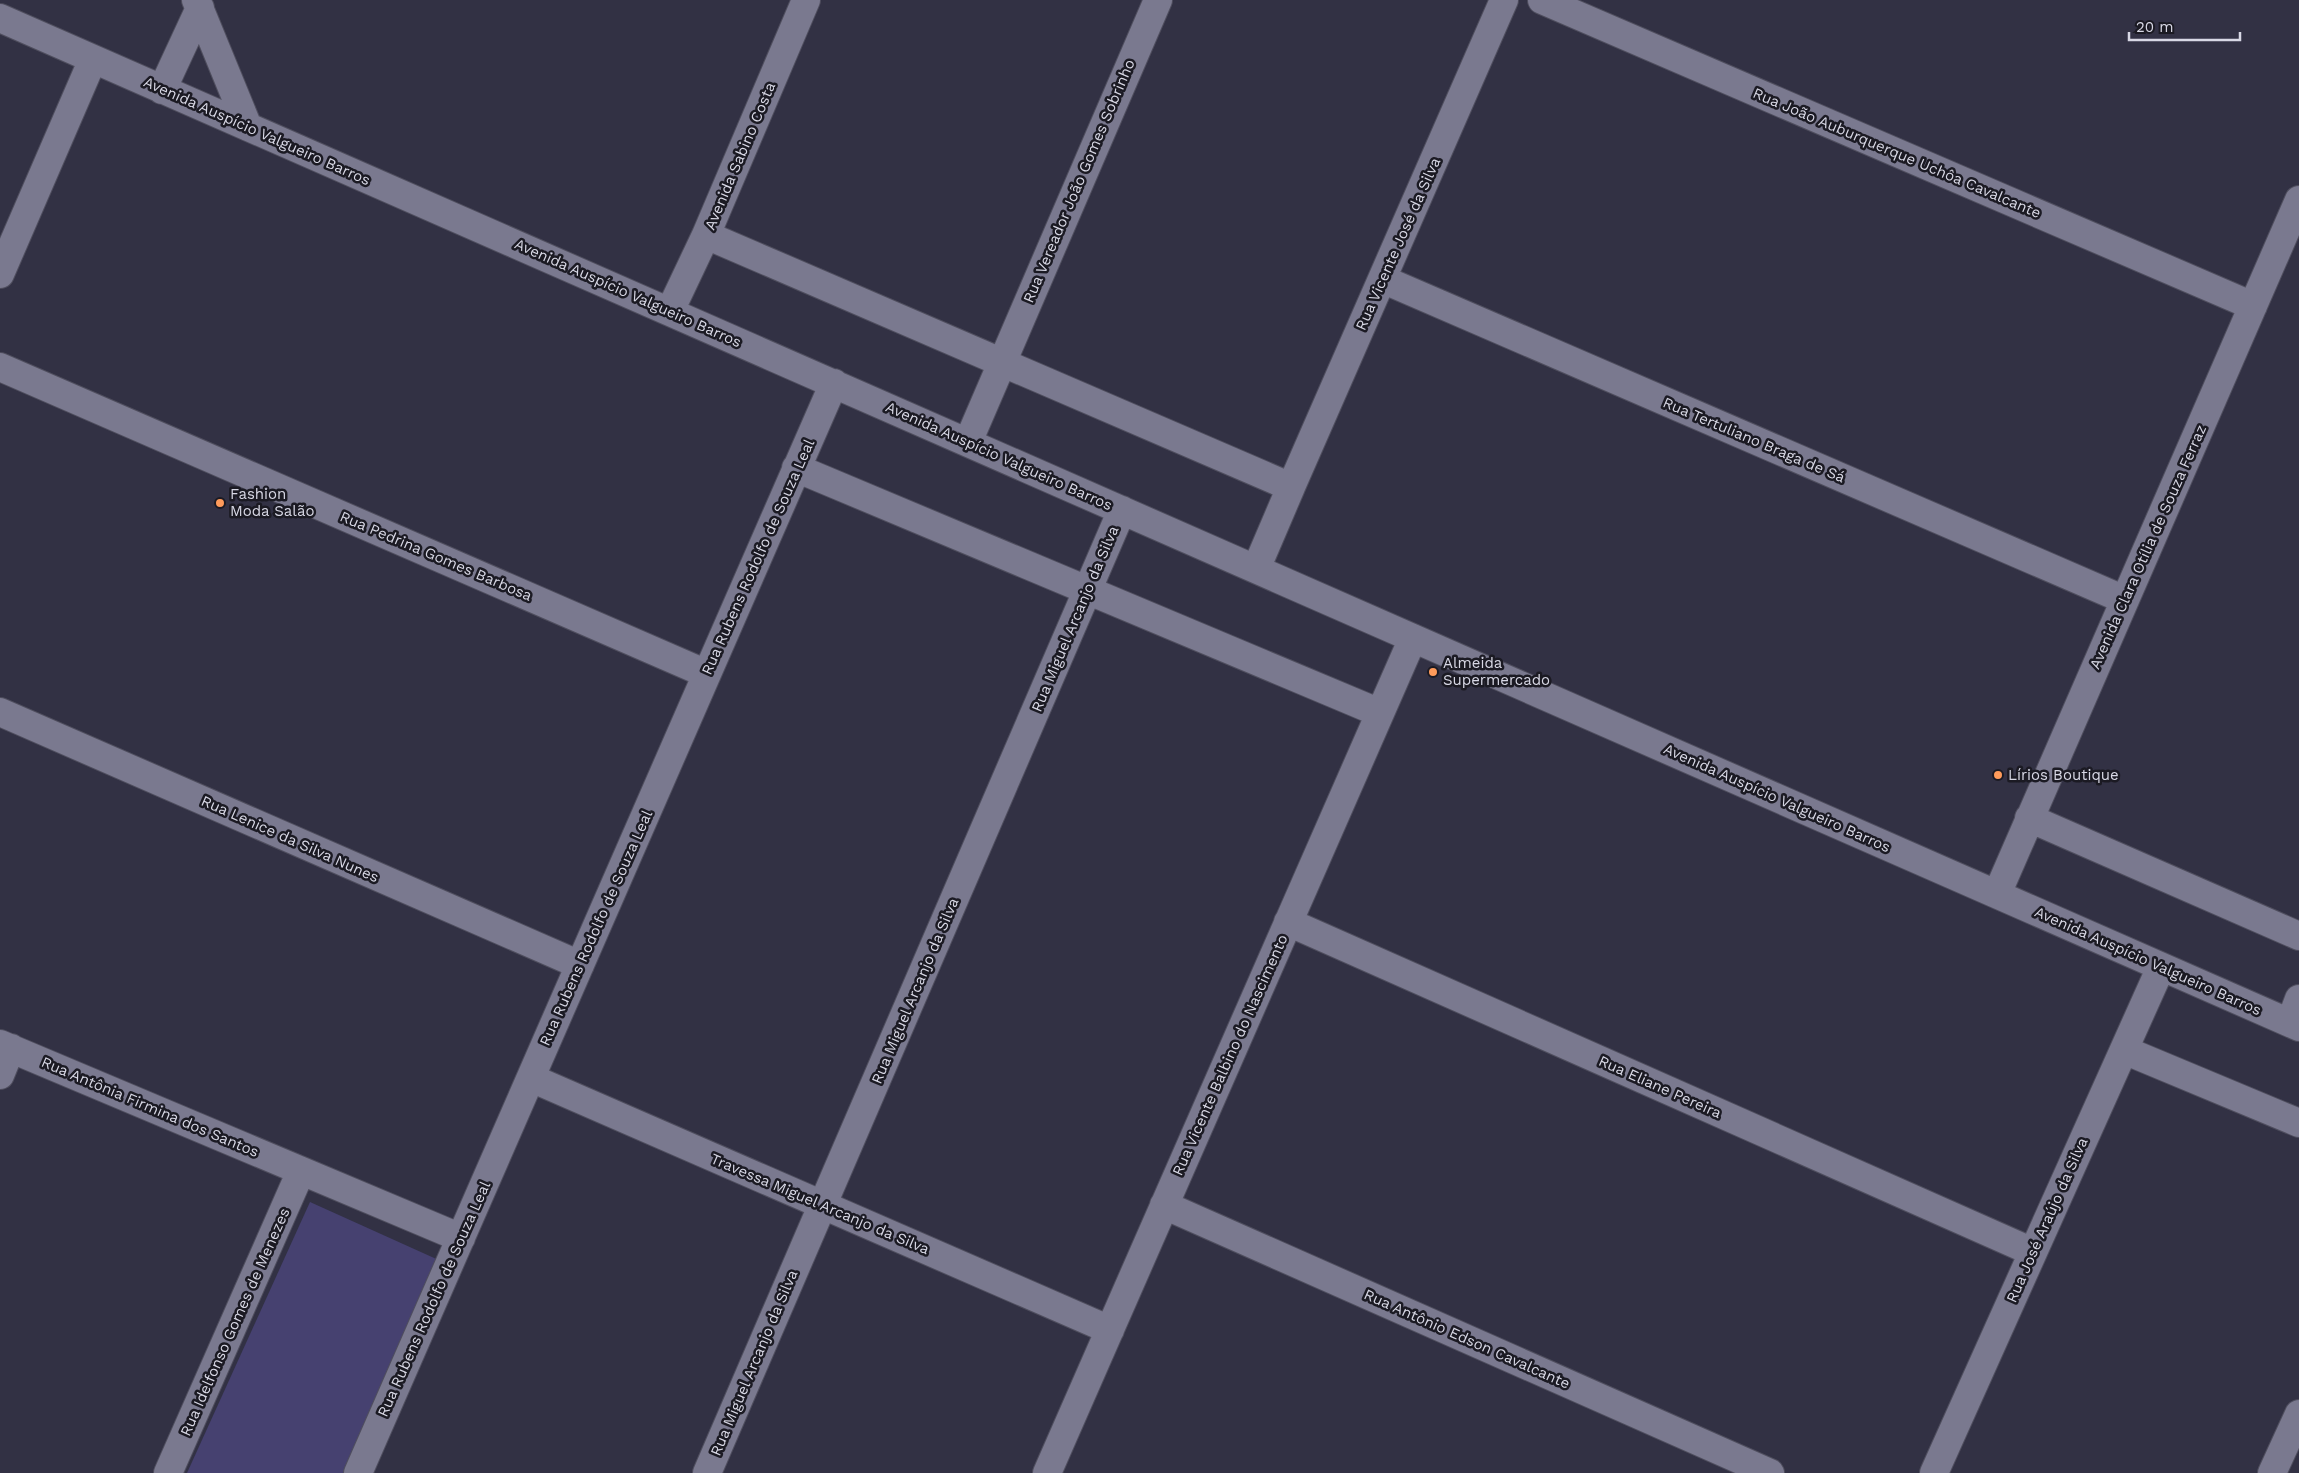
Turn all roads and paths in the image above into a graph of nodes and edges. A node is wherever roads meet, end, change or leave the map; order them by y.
1 (806, 0) edge
2 (1158, 0) edge
3 (1504, 0) edge
4 (1542, 0) edge
5 (198, 4) edge
6 (0, 18) edge
7 (93, 59) junction
8 (162, 90) junction
9 (248, 127) junction
10 (2299, 200) edge
11 (706, 236) junction
12 (0, 274) edge
13 (1382, 279) junction
14 (2253, 306) junction
15 (670, 311) junction
16 (1001, 362) junction
17 (0, 367) edge
18 (834, 383) junction
19 (968, 442) junction
20 (796, 468) junction
21 (1292, 487) junction
22 (1122, 510) junction
23 (1256, 569) junction
24 (1087, 590) junction
25 (2125, 600) junction
26 (1413, 638) junction
27 (707, 674) junction
28 (0, 712) edge
29 (1380, 713) junction
30 (2029, 818) junction
31 (1997, 894) junction
32 (1288, 922) junction
33 (2299, 936) edge
34 (580, 965) junction
35 (2160, 967) junction
36 (2296, 1016) edge
37 (6, 1046) edge
38 (2124, 1050) junction
39 (0, 1075) edge
40 (531, 1078) junction
41 (2299, 1123) edge
42 (301, 1170) junction
43 (823, 1205) junction
44 (1164, 1205) junction
45 (461, 1238) junction
46 (2033, 1252) junction
47 (1110, 1330) junction
48 (2299, 1414) edge
49 (168, 1473) edge
50 (358, 1473) edge
51 (707, 1473) edge
52 (1047, 1473) edge
53 (1770, 1473) edge
54 (1934, 1473) edge
55 (2272, 1473) edge

1 - 11 street, Avenida Sabino Costa
2 - 16 street, Rua Vereador João Gomes Sobrinho
3 - 13 street, Rua Vicente José da Silva
4 - 14 street, Rua João Auburquerque Uchôa Cavalcante
5 - 8 street
5 - 9 street
6 - 7 street, Avenida Auspício Valgueiro Barros
7 - 8 street, Avenida Auspício Valgueiro Barros
7 - 12 street
8 - 9 street, Avenida Auspício Valgueiro Barros
9 - 15 street, Avenida Auspício Valgueiro Barros
10 - 14 street, Avenida Clara Otília de Souza Ferraz
11 - 15 street, Avenida Sabino Costa
11 - 16 street
13 - 21 street, Rua Vicente José da Silva
13 - 25 street, Rua Tertuliano Braga de Sá
14 - 25 street, Avenida Clara Otília de Souza Ferraz
15 - 18 street, Avenida Auspício Valgueiro Barros
16 - 19 street, Rua Vereador João Gomes Sobrinho
16 - 21 street
17 - 27 street, Rua Pedrina Gomes Barbosa
18 - 19 street, Avenida Auspício Valgueiro Barros
18 - 20 street, Rua Rubens Rodolfo de Souza Leal
19 - 22 street, Avenida Auspício Valgueiro Barros
20 - 24 street
20 - 27 street, Rua Rubens Rodolfo de Souza Leal
21 - 23 street
22 - 23 street, Avenida Auspício Valgueiro Barros
22 - 24 street, Rua Miguel Arcanjo da Silva
23 - 26 street, Avenida Auspício Valgueiro Barros
24 - 29 street
24 - 43 street, Rua Miguel Arcanjo da Silva
25 - 30 street, Avenida Clara Otília de Souza Ferraz
26 - 29 street, Rua Vicente Balbino do Nascimento
26 - 31 street, Avenida Auspício Valgueiro Barros
27 - 34 street, Rua Rubens Rodolfo de Souza Leal
28 - 34 street, Rua Lenice da Silva Nunes
29 - 32 street, Rua Vicente Balbino do Nascimento
30 - 31 street, Avenida Clara Otília de Souza Ferraz
30 - 33 street
31 - 35 street, Avenida Auspício Valgueiro Barros
32 - 44 street, Rua Vicente Balbino do Nascimento
32 - 46 street, Rua Eliane Pereira
34 - 40 street, Rua Rubens Rodolfo de Souza Leal
35 - 36 street, Avenida Auspício Valgueiro Barros
35 - 38 street, Rua José Araújo da Silva
37 - 39 street
37 - 42 street, Rua Antônia Firmina dos Santos
38 - 41 street
38 - 46 street, Rua José Araújo da Silva
40 - 43 street, Travessa Miguel Arcanjo da Silva
40 - 45 street, Rua Rubens Rodolfo de Souza Leal
42 - 45 street, Rua Antônia Firmina dos Santos
42 - 49 street, Rua Idelfonso Gomes de Menezes
43 - 47 street, Travessa Miguel Arcanjo da Silva
43 - 51 street, Rua Miguel Arcanjo da Silva
44 - 47 street, Rua Vicente Balbino do Nascimento
44 - 53 street, Rua Antônio Edson Cavalcante
45 - 50 street, Rua Rubens Rodolfo de Souza Leal
46 - 54 street, Rua José Araújo da Silva
47 - 52 street, Rua Vicente Balbino do Nascimento
48 - 55 street

